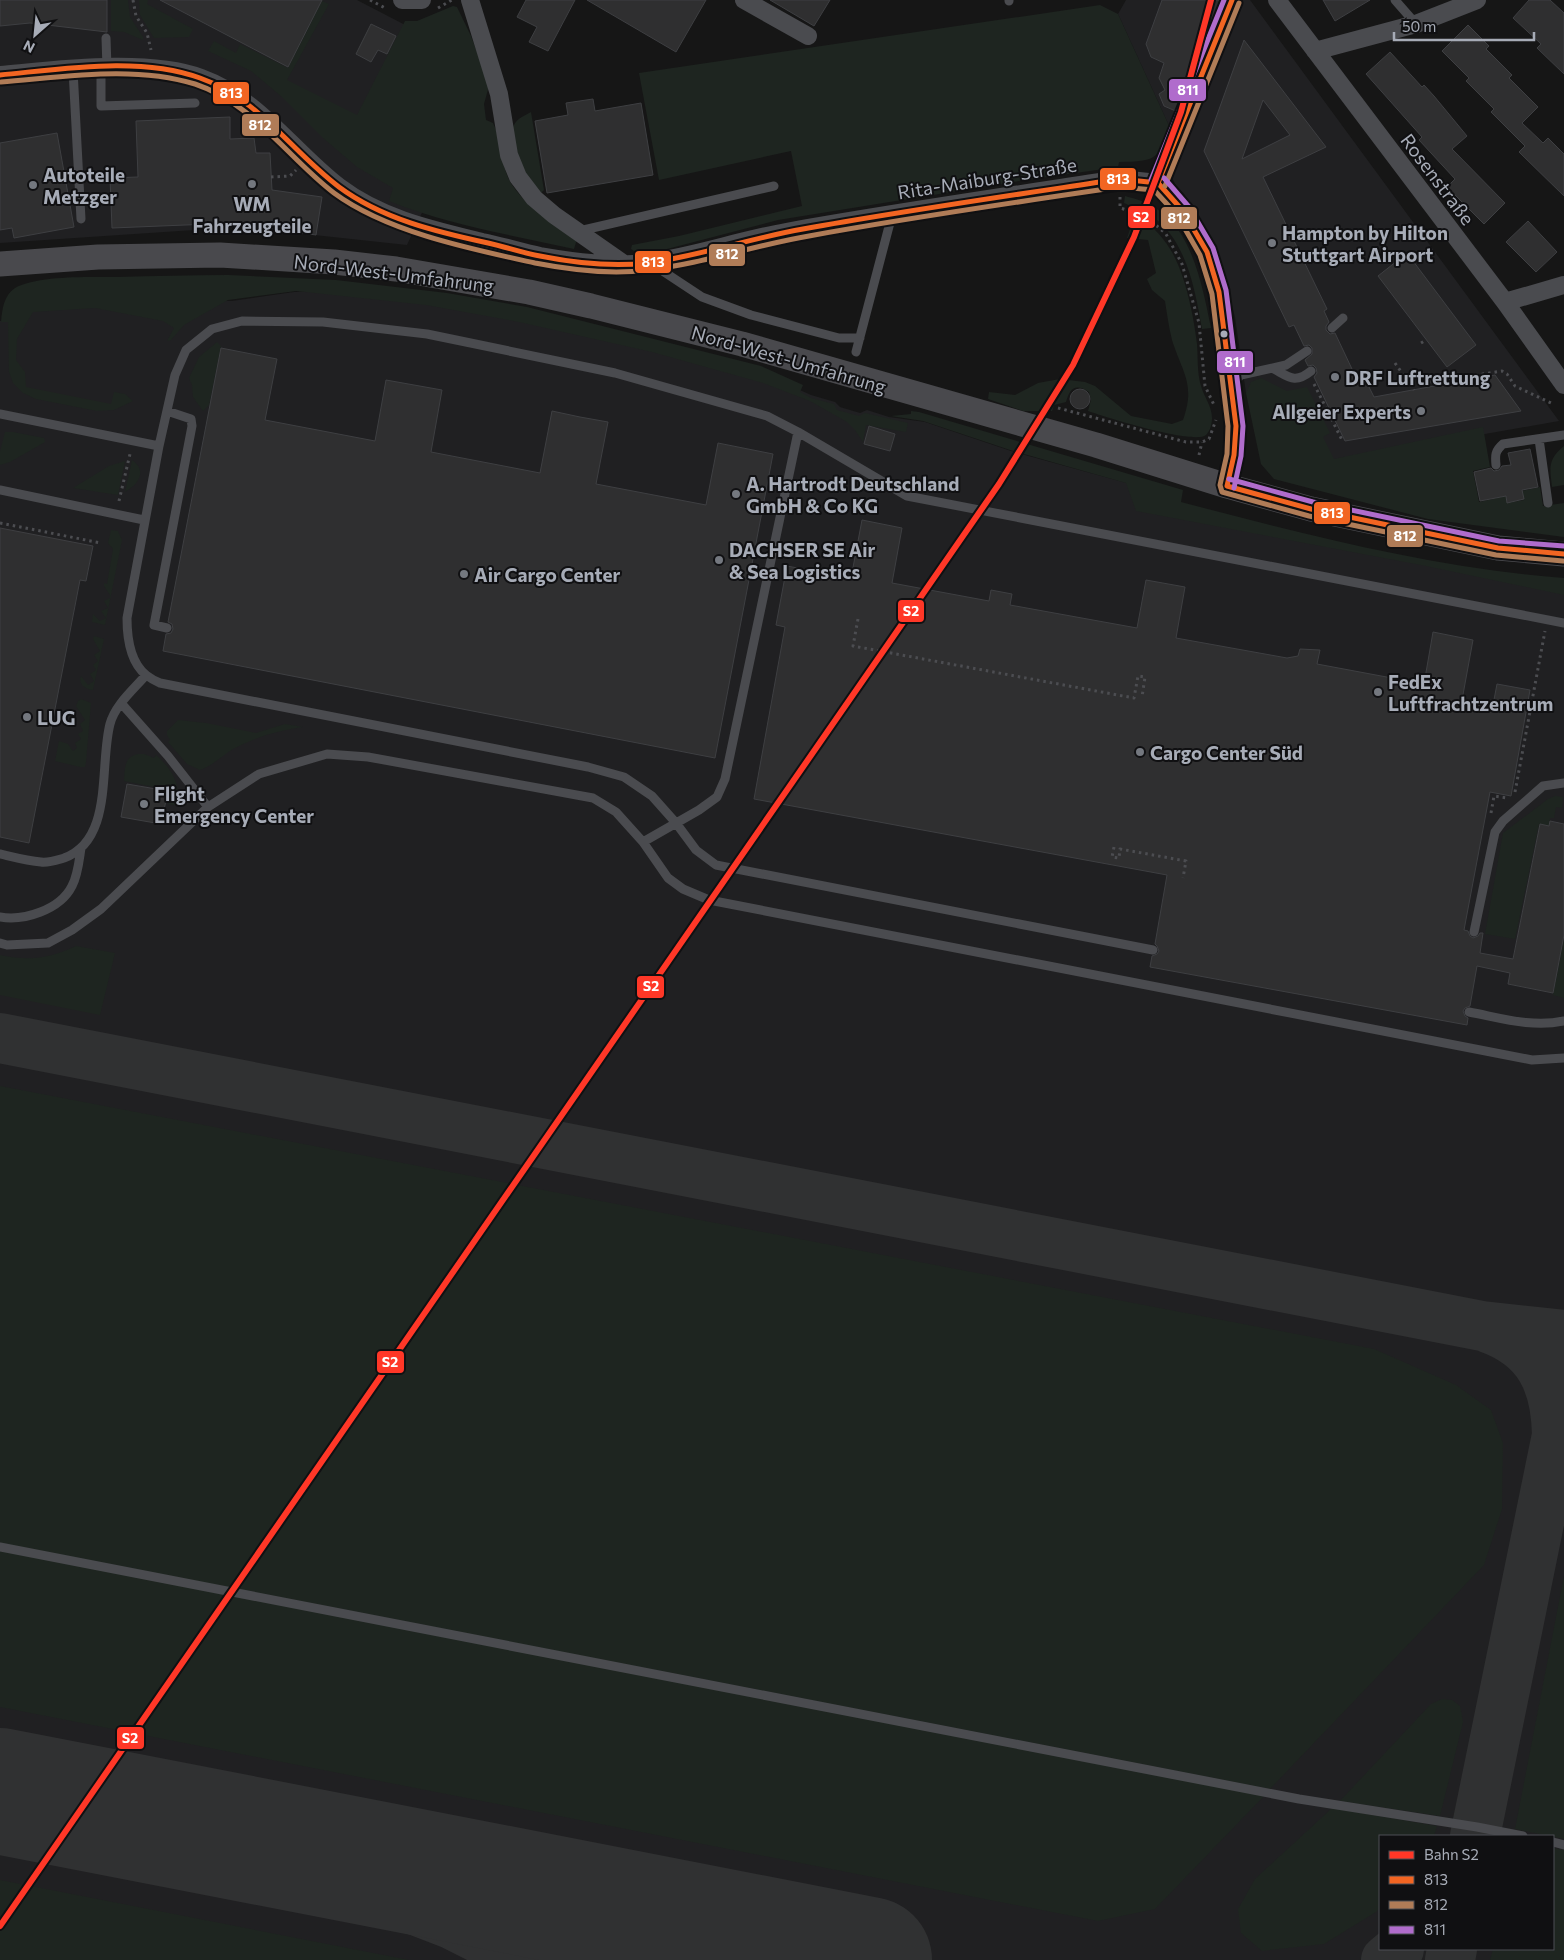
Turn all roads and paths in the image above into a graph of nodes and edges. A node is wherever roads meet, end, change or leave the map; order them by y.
1 (133, 0) edge
2 (402, 0) edge
3 (422, 0) edge
4 (470, 0) edge
5 (744, 0) edge
6 (1232, 0) edge
7 (1277, 0) edge
8 (1395, 0) edge
9 (1477, 0) edge
10 (1416, 24) junction
11 (808, 36) dead end
12 (106, 38) dead end
13 (1315, 51) junction
14 (104, 68) junction
15 (151, 68) junction
16 (73, 70) junction
17 (0, 75) edge
18 (195, 103) dead end
19 (290, 176) dead end
20 (272, 177) dead end
21 (1120, 179) junction
22 (1158, 183) junction
23 (774, 186) dead end
24 (892, 215) junction
25 (80, 219) dead end
26 (578, 231) junction
27 (649, 262) junction
28 (0, 264) edge
29 (624, 265) junction
30 (1564, 285) edge
31 (1504, 302) junction
32 (1343, 318) dead end
33 (1332, 328) dead end
34 (860, 338) junction
35 (1426, 340) dead end
36 (1421, 343) dead end
37 (856, 352) dead end
38 (1307, 352) dead end
39 (1395, 363) dead end
40 (1274, 369) junction
41 (1310, 372) joint
42 (1231, 385) junction
43 (1411, 385) junction
44 (1564, 385) edge
45 (1414, 390) dead end
46 (1551, 403) dead end
47 (1058, 408) dead end
48 (1216, 409) dead end
49 (166, 412) junction
50 (0, 414) edge
51 (1216, 419) dead end
52 (798, 432) junction
53 (1564, 435) edge
54 (1539, 439) junction
55 (133, 441) junction
56 (1344, 442) dead end
57 (159, 446) junction
58 (1496, 465) dead end
59 (1227, 486) junction
60 (0, 490) edge
61 (1548, 502) dead end
62 (116, 514) junction
63 (144, 520) junction
64 (0, 523) edge
65 (101, 544) dead end
66 (1564, 554) edge
67 (858, 620) dead end
68 (1547, 621) junction
69 (1564, 623) edge
70 (167, 628) dead end
71 (146, 675) junction
72 (1142, 697) dead end
73 (121, 703) junction
74 (1564, 783) edge
75 (208, 807) junction
76 (1490, 815) dead end
77 (676, 823) junction
78 (643, 842) junction
79 (1114, 847) dead end
80 (81, 848) junction
81 (0, 854) edge
82 (1183, 878) dead end
83 (0, 917) edge
84 (1474, 932) dead end
85 (0, 943) edge
86 (1153, 950) dead end
87 (1469, 1012) dead end
88 (1564, 1021) edge
89 (1564, 1058) edge
90 (0, 1547) edge
91 (1518, 1835) edge

1 - 15 path
2 - 3 street
4 - 26 street
5 - 11 street
6 - 22 lane
7 - 13 street, Rosenstraße
8 - 10 lane
9 - 10 street
10 - 13 street
12 - 14 lane
13 - 31 street, Rosenstraße
14 - 15 street, Rita-Maiburg-Straße
14 - 16 street, Rita-Maiburg-Straße
14 - 18 lane
15 - 29 street, Rita-Maiburg-Straße
16 - 17 street, Rita-Maiburg-Straße
16 - 25 lane
19 - 20 path
21 - 22 street, Rita-Maiburg-Straße
21 - 24 street, Rita-Maiburg-Straße
21 - 48 path
22 - 42 street
23 - 26 lane
24 - 27 street, Rita-Maiburg-Straße
24 - 34 lane
26 - 29 street
27 - 29 street, Rita-Maiburg-Straße
27 - 34 lane
28 - 59 main road, Nord-West-Umfahrung
30 - 31 street
31 - 44 street, Rosenstraße
32 - 33 lane
34 - 37 lane
35 - 36 path
38 - 40 lane
39 - 43 path
40 - 41 lane
40 - 42 lane
41 - 56 path
42 - 59 street
43 - 45 path
43 - 46 path
47 - 51 path
49 - 52 lane
49 - 57 lane
49 - 70 lane
50 - 55 lane
52 - 68 lane
52 - 77 lane
53 - 54 lane
54 - 58 lane
54 - 61 lane
55 - 57 lane
55 - 62 path
57 - 63 lane
59 - 66 main road, Nord-West-Umfahrung
60 - 62 lane
62 - 63 lane
63 - 71 lane
64 - 65 path
67 - 72 path
68 - 69 lane
68 - 76 path
71 - 73 lane
71 - 77 lane
73 - 75 lane
73 - 80 lane
74 - 84 lane
75 - 78 lane
75 - 85 lane
77 - 78 lane
77 - 86 lane
78 - 89 lane
79 - 82 path
80 - 81 lane
80 - 83 lane
87 - 88 lane
90 - 91 lane

